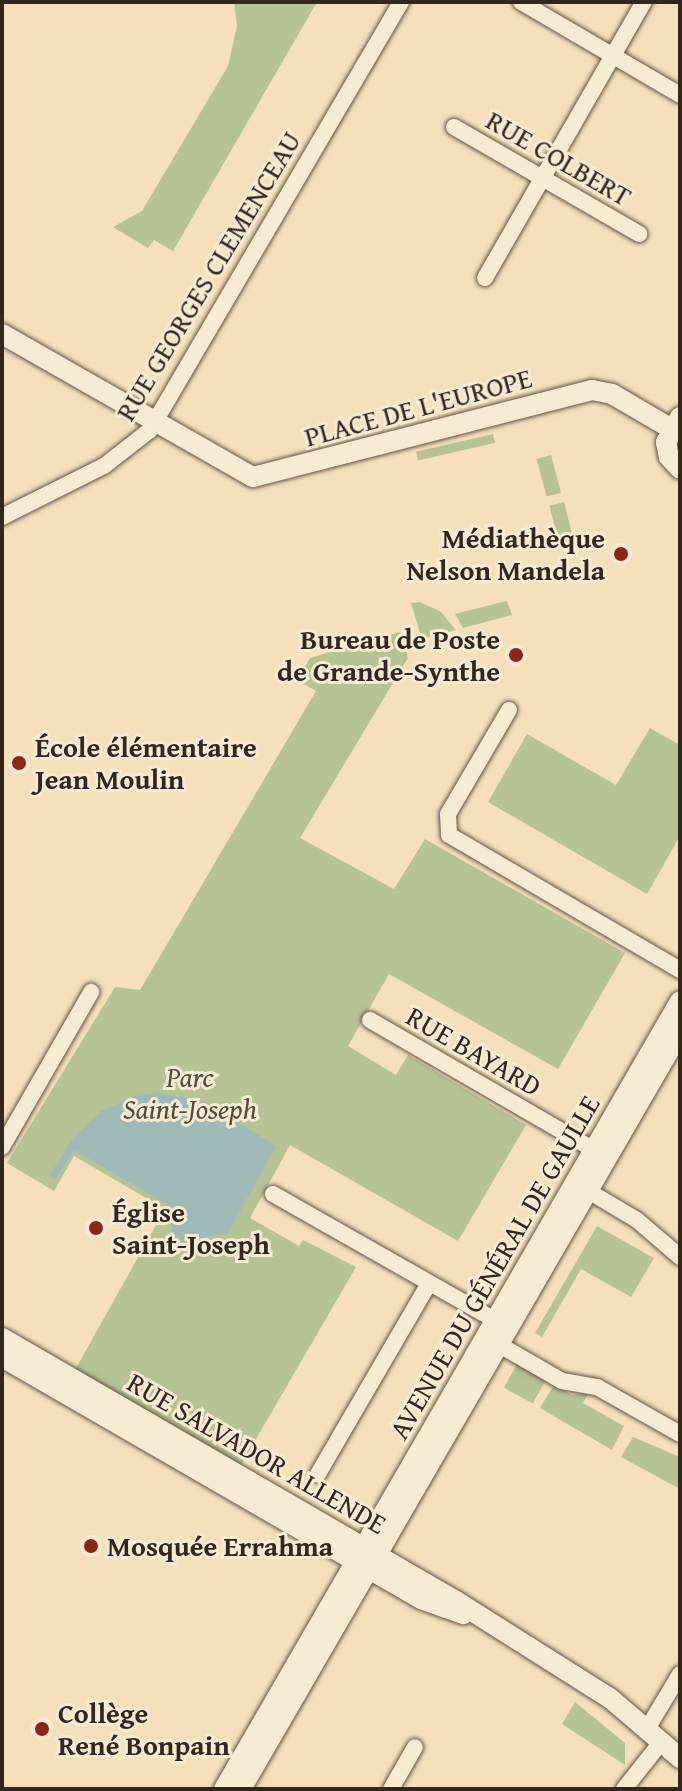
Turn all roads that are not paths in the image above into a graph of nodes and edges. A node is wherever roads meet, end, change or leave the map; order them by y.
1 (401, 2) edge
2 (521, 2) edge
3 (644, 2) edge
4 (614, 56) junction
5 (680, 95) edge
6 (454, 127) dead end
7 (542, 179) junction
8 (639, 234) dead end
9 (485, 278) dead end
10 (2, 334) edge
11 (154, 422) junction
12 (675, 422) edge
13 (680, 469) edge
14 (2, 517) edge
15 (509, 710) dead end
16 (680, 970) edge
17 (91, 992) dead end
18 (680, 1001) edge
19 (370, 1020) dead end
20 (680, 1032) edge
21 (2, 1147) edge
22 (594, 1150) junction
23 (582, 1187) junction
24 (273, 1194) dead end
25 (680, 1257) edge
26 (429, 1283) junction
27 (497, 1333) junction
28 (2, 1338) edge
29 (2, 1357) edge
30 (680, 1434) edge
31 (318, 1474) dead end
32 (366, 1558) junction
33 (680, 1674) edge
34 (655, 1735) junction
35 (415, 1747) dead end
36 (680, 1758) edge
37 (224, 1789) edge
38 (241, 1789) edge
39 (391, 1789) edge
40 (624, 1789) edge

1 - 11 street, RUE GEORGES CLEMENCEAU
2 - 4 street
3 - 4 street
4 - 5 street
4 - 7 street
6 - 7 street, RUE COLBERT
7 - 8 street, RUE COLBERT
7 - 9 street
10 - 11 street, PLACE DE L'EUROPE
11 - 12 street, PLACE DE L'EUROPE
11 - 14 street, RUE GEORGES CLEMENCEAU
12 - 13 street
15 - 16 street
17 - 21 street
18 - 22 street, AVENUE DU GÉNÉRAL DE GAULLE
19 - 22 street, RUE BAYARD
20 - 23 street, AVENUE DU GÉNÉRAL DE GAULLE
22 - 23 street, AVENUE DU GÉNÉRAL DE GAULLE
23 - 25 street
23 - 27 street, AVENUE DU GÉNÉRAL DE GAULLE
24 - 26 street
26 - 27 street
26 - 31 street
27 - 30 street
27 - 32 street, AVENUE DU GÉNÉRAL DE GAULLE
28 - 32 street, RUE SALVADOR ALLENDE
29 - 32 street, RUE SALVADOR ALLENDE
32 - 34 street, RUE SALVADOR ALLENDE
32 - 37 street
32 - 38 street
33 - 34 street
34 - 36 street, RUE SALVADOR ALLENDE
34 - 40 street
35 - 39 street

